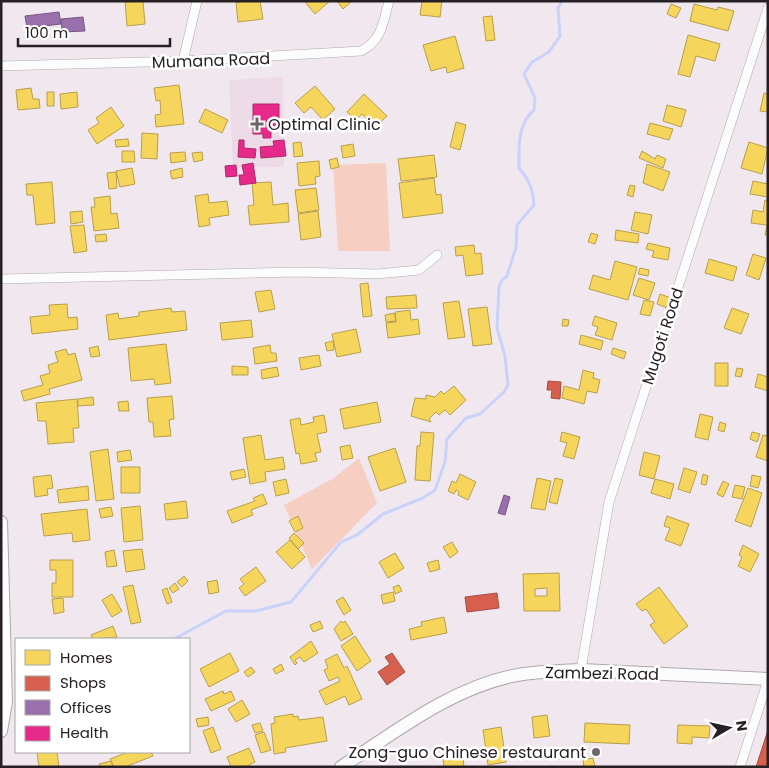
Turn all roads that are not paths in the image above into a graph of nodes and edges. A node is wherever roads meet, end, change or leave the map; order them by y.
1 (197, 1) edge
2 (389, 1) edge
3 (768, 8) edge
4 (763, 34) edge
5 (183, 61) junction
6 (1, 66) edge
7 (437, 255) dead end
8 (1, 280) edge
9 (1, 522) edge
10 (3, 590) edge
11 (580, 670) junction
12 (768, 679) edge
13 (1, 731) edge
14 (341, 767) edge
15 (740, 767) edge

1 - 5 street
2 - 5 street, Mumana Road
3 - 4 street, Mugoti Road
4 - 11 street, Mugoti Road
5 - 6 street, Mumana Road
7 - 8 street
9 - 10 main road
10 - 13 main road
11 - 12 main road, Zambezi Road
11 - 14 main road, Zambezi Road
12 - 15 street

